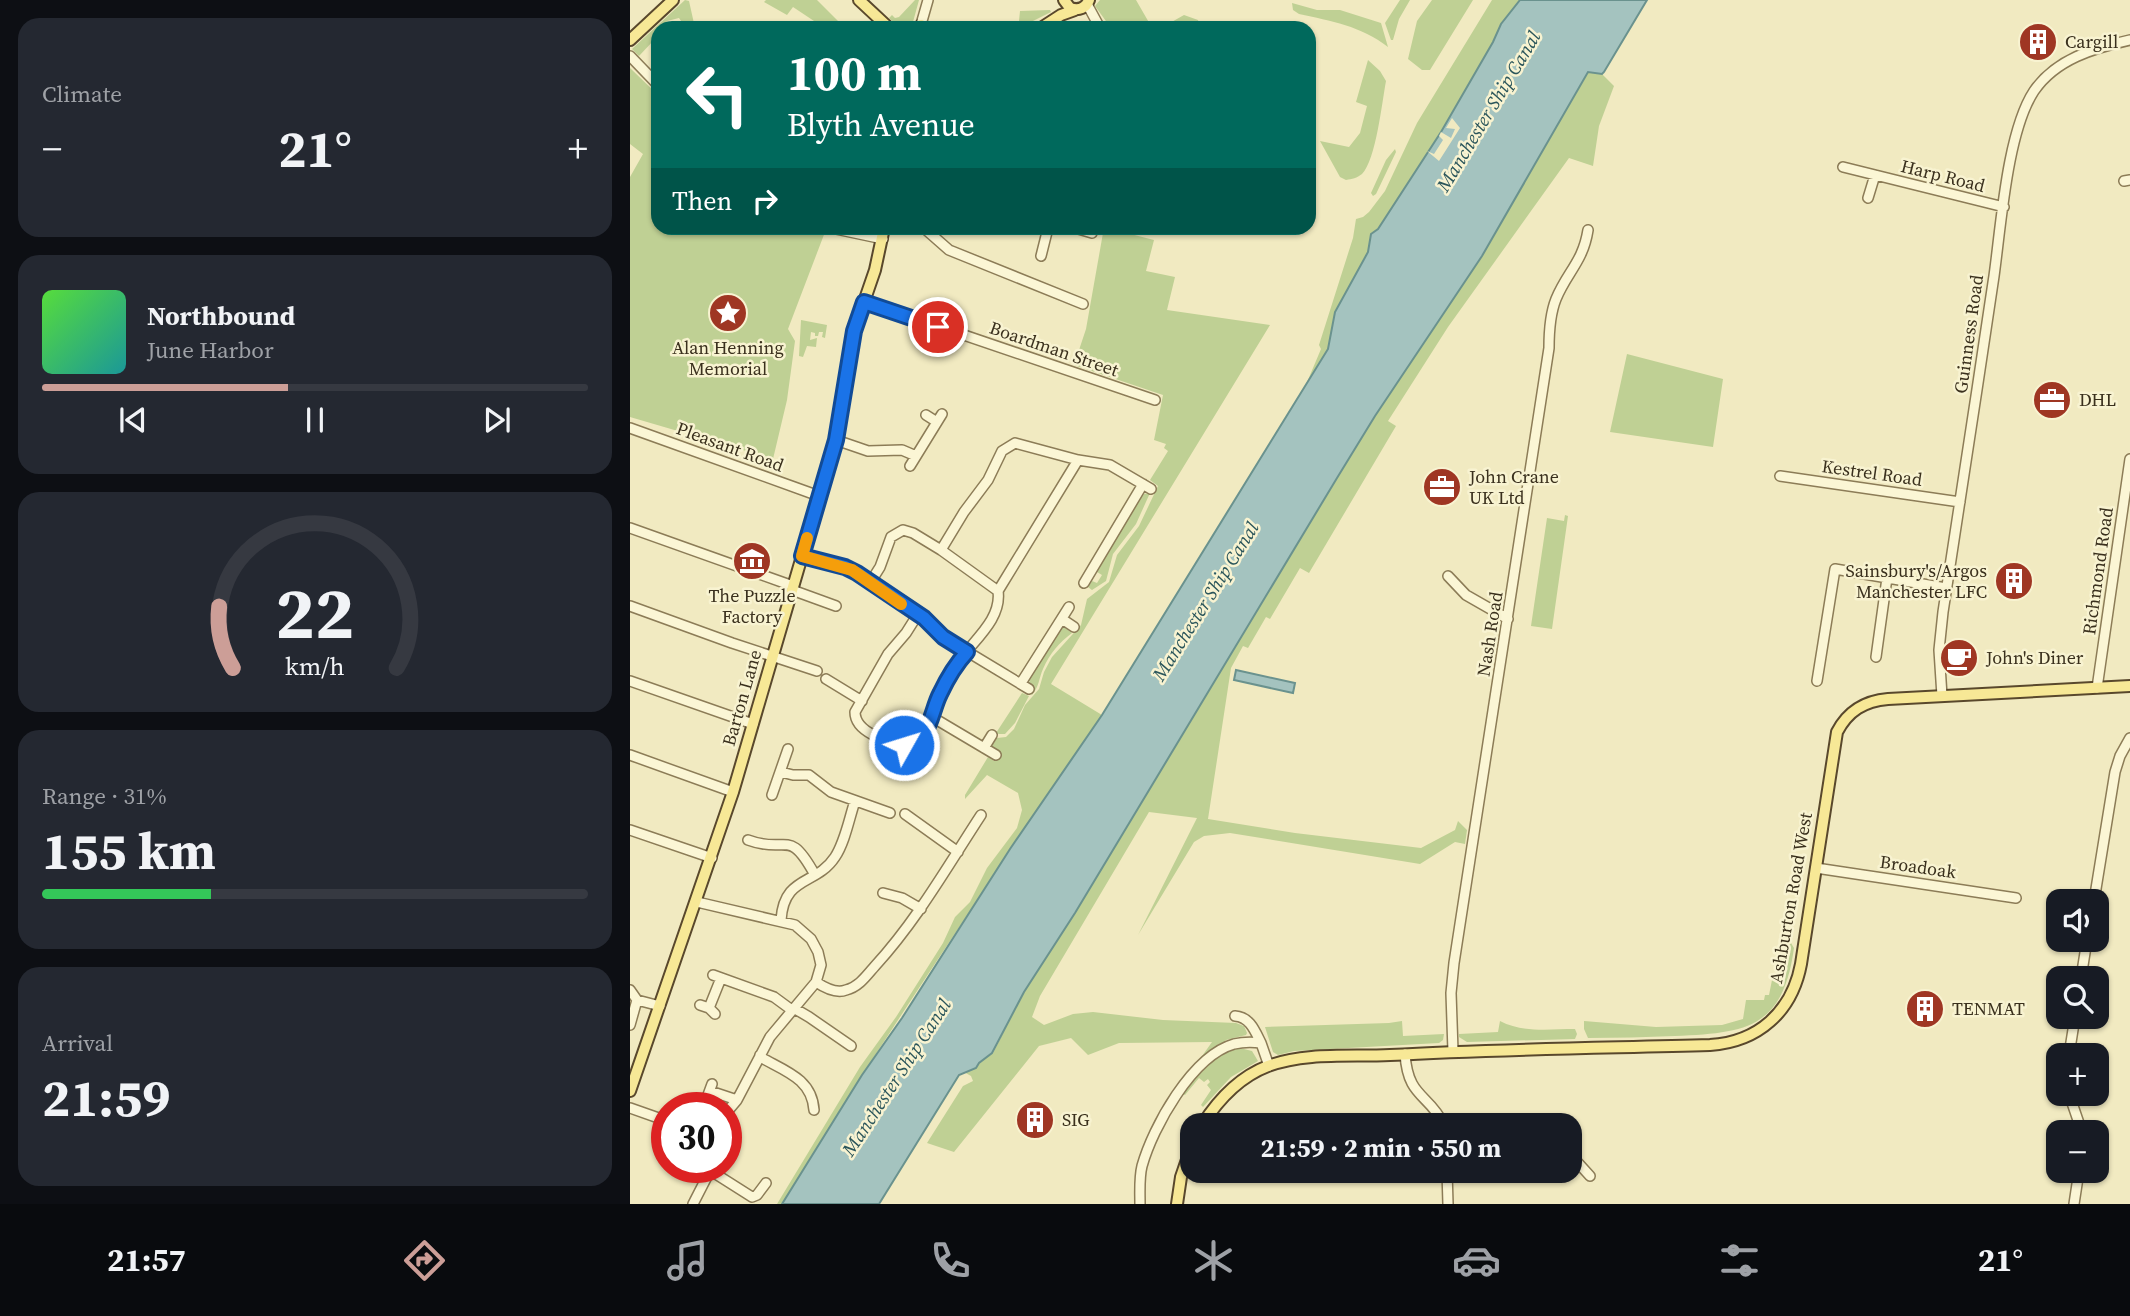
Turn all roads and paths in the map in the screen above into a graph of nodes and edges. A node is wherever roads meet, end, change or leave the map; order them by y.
1 (673, 0) edge
2 (859, 0) edge
3 (928, 0) edge
4 (1064, 0) edge
5 (1082, 6) edge
6 (882, 21) edge
7 (923, 21) edge
8 (1051, 21) edge
9 (1095, 21) edge
10 (630, 40) edge
11 (2130, 40) edge
12 (630, 56) edge
13 (651, 78) edge
14 (1843, 167) dead end
15 (1875, 175) junction
16 (1868, 198) dead end
17 (2004, 206) junction
18 (1588, 230) dead end
19 (884, 235) edge
20 (932, 235) edge
21 (1046, 235) edge
22 (1041, 256) dead end
23 (864, 302) junction
24 (1083, 304) dead end
25 (1155, 400) dead end
26 (926, 415) dead end
27 (630, 428) edge
28 (836, 440) junction
29 (916, 456) junction
30 (2130, 459) edge
31 (1078, 460) junction
32 (910, 466) dead end
33 (1780, 476) dead end
34 (819, 496) junction
35 (1960, 502) junction
36 (630, 528) edge
37 (941, 550) junction
38 (802, 556) junction
39 (1448, 576) dead end
40 (1887, 578) junction
41 (870, 583) junction
42 (1084, 583) dead end
43 (792, 588) junction
44 (1946, 588) junction
45 (998, 591) junction
46 (630, 606) edge
47 (836, 606) dead end
48 (1069, 607) dead end
49 (918, 614) junction
50 (1062, 619) junction
51 (1508, 619) junction
52 (1074, 626) dead end
53 (967, 652) junction
54 (772, 656) junction
55 (1876, 657) dead end
56 (817, 671) dead end
57 (826, 679) dead end
58 (630, 681) edge
59 (1817, 681) dead end
60 (2130, 685) edge
61 (2097, 688) junction
62 (1942, 696) junction
63 (862, 701) junction
64 (932, 717) junction
65 (753, 724) junction
66 (992, 735) dead end
67 (2130, 738) edge
68 (984, 748) junction
69 (788, 750) dead end
70 (630, 755) edge
71 (996, 755) dead end
72 (780, 772) junction
73 (733, 792) junction
74 (772, 795) dead end
75 (855, 801) junction
76 (890, 813) dead end
77 (905, 814) dead end
78 (981, 815) dead end
79 (630, 830) edge
80 (748, 840) dead end
81 (958, 852) junction
82 (712, 858) junction
83 (1816, 868) junction
84 (815, 875) junction
85 (2096, 889) edge
86 (883, 893) dead end
87 (2017, 898) dead end
88 (697, 902) junction
89 (921, 909) junction
90 (781, 920) junction
91 (816, 982) junction
92 (630, 990) edge
93 (637, 1000) junction
94 (660, 1006) junction
95 (708, 1009) dead end
96 (793, 1009) junction
97 (1235, 1016) dead end
98 (630, 1025) edge
99 (1261, 1043) junction
100 (851, 1046) dead end
101 (1452, 1051) junction
102 (1405, 1054) junction
103 (760, 1055) junction
104 (1269, 1066) junction
105 (630, 1091) edge
106 (741, 1092) edge
107 (630, 1108) edge
108 (814, 1110) dead end
109 (1210, 1113) edge
110 (1437, 1113) edge
111 (651, 1115) edge
112 (1582, 1167) edge
113 (1590, 1175) dead end
114 (704, 1183) edge
115 (733, 1183) edge
116 (766, 1183) dead end
117 (1180, 1183) edge
118 (1447, 1183) edge
119 (2077, 1183) edge
120 (693, 1204) edge
121 (1140, 1204) edge
122 (1177, 1204) edge
123 (1448, 1204) edge
124 (2074, 1204) edge

1 - 10 main road
2 - 6 main road
3 - 7 street
4 - 5 main road
5 - 8 main road
5 - 9 street
11 - 17 street, Guinness Road
12 - 13 street
14 - 15 street, Harp Road
15 - 16 street, Harp Road
15 - 17 street, Harp Road
17 - 35 street, Guinness Road
18 - 51 street, Nash Road
19 - 23 main road, Barton Lane
20 - 24 street
21 - 22 street
23 - 25 street, Boardman Street
23 - 28 main road, Barton Lane
26 - 29 street
27 - 34 street, Pleasant Road
28 - 29 street
28 - 34 main road, Barton Lane
29 - 32 street
30 - 61 street, Richmond Road
31 - 37 street
31 - 42 street
31 - 45 street
33 - 35 street, Kestrel Road
34 - 38 main road, Barton Lane
35 - 44 street, Guinness Road
36 - 43 street
37 - 41 street
37 - 45 street
38 - 41 street
38 - 43 main road, Barton Lane
39 - 51 street
40 - 44 street
40 - 55 street
40 - 59 street
41 - 49 street
43 - 47 street
43 - 54 main road, Barton Lane
44 - 62 street, Guinness Road
45 - 53 street
46 - 54 street
48 - 50 street
49 - 53 street
49 - 63 street
50 - 52 street
50 - 53 street
51 - 101 street, Nash Road
53 - 64 street
54 - 56 street
54 - 65 main road, Barton Lane
57 - 63 street
58 - 65 street
60 - 61 main road, Ashburton Road West
61 - 62 main road, Ashburton Road West
62 - 83 main road, Ashburton Road West
63 - 64 street
64 - 68 street
65 - 73 main road, Barton Lane
66 - 68 street
67 - 85 street
68 - 71 street
69 - 72 street
70 - 73 street
72 - 74 street
72 - 75 street
73 - 82 main road, Barton Lane
75 - 76 street
75 - 84 street
77 - 81 street
78 - 81 street
79 - 82 street
80 - 84 street
81 - 89 street
82 - 88 main road, Barton Lane
83 - 87 street, Broadoak
83 - 101 main road, Ashburton Road West
84 - 90 street
86 - 89 street
88 - 90 street
88 - 94 main road, Barton Lane
89 - 91 street
90 - 91 street
91 - 96 street
92 - 93 street
93 - 94 street
93 - 98 street
94 - 105 main road, Barton Lane
95 - 96 street
96 - 100 street
96 - 103 street
97 - 99 street
99 - 104 street
99 - 121 street
101 - 102 main road, Ashburton Road West
102 - 104 main road, Ashburton Road West
102 - 110 street
103 - 106 street
103 - 108 street
104 - 109 main road, Ashburton Road West
107 - 111 street
112 - 113 street
114 - 120 street
115 - 116 street
117 - 122 main road
118 - 123 street
119 - 124 street

